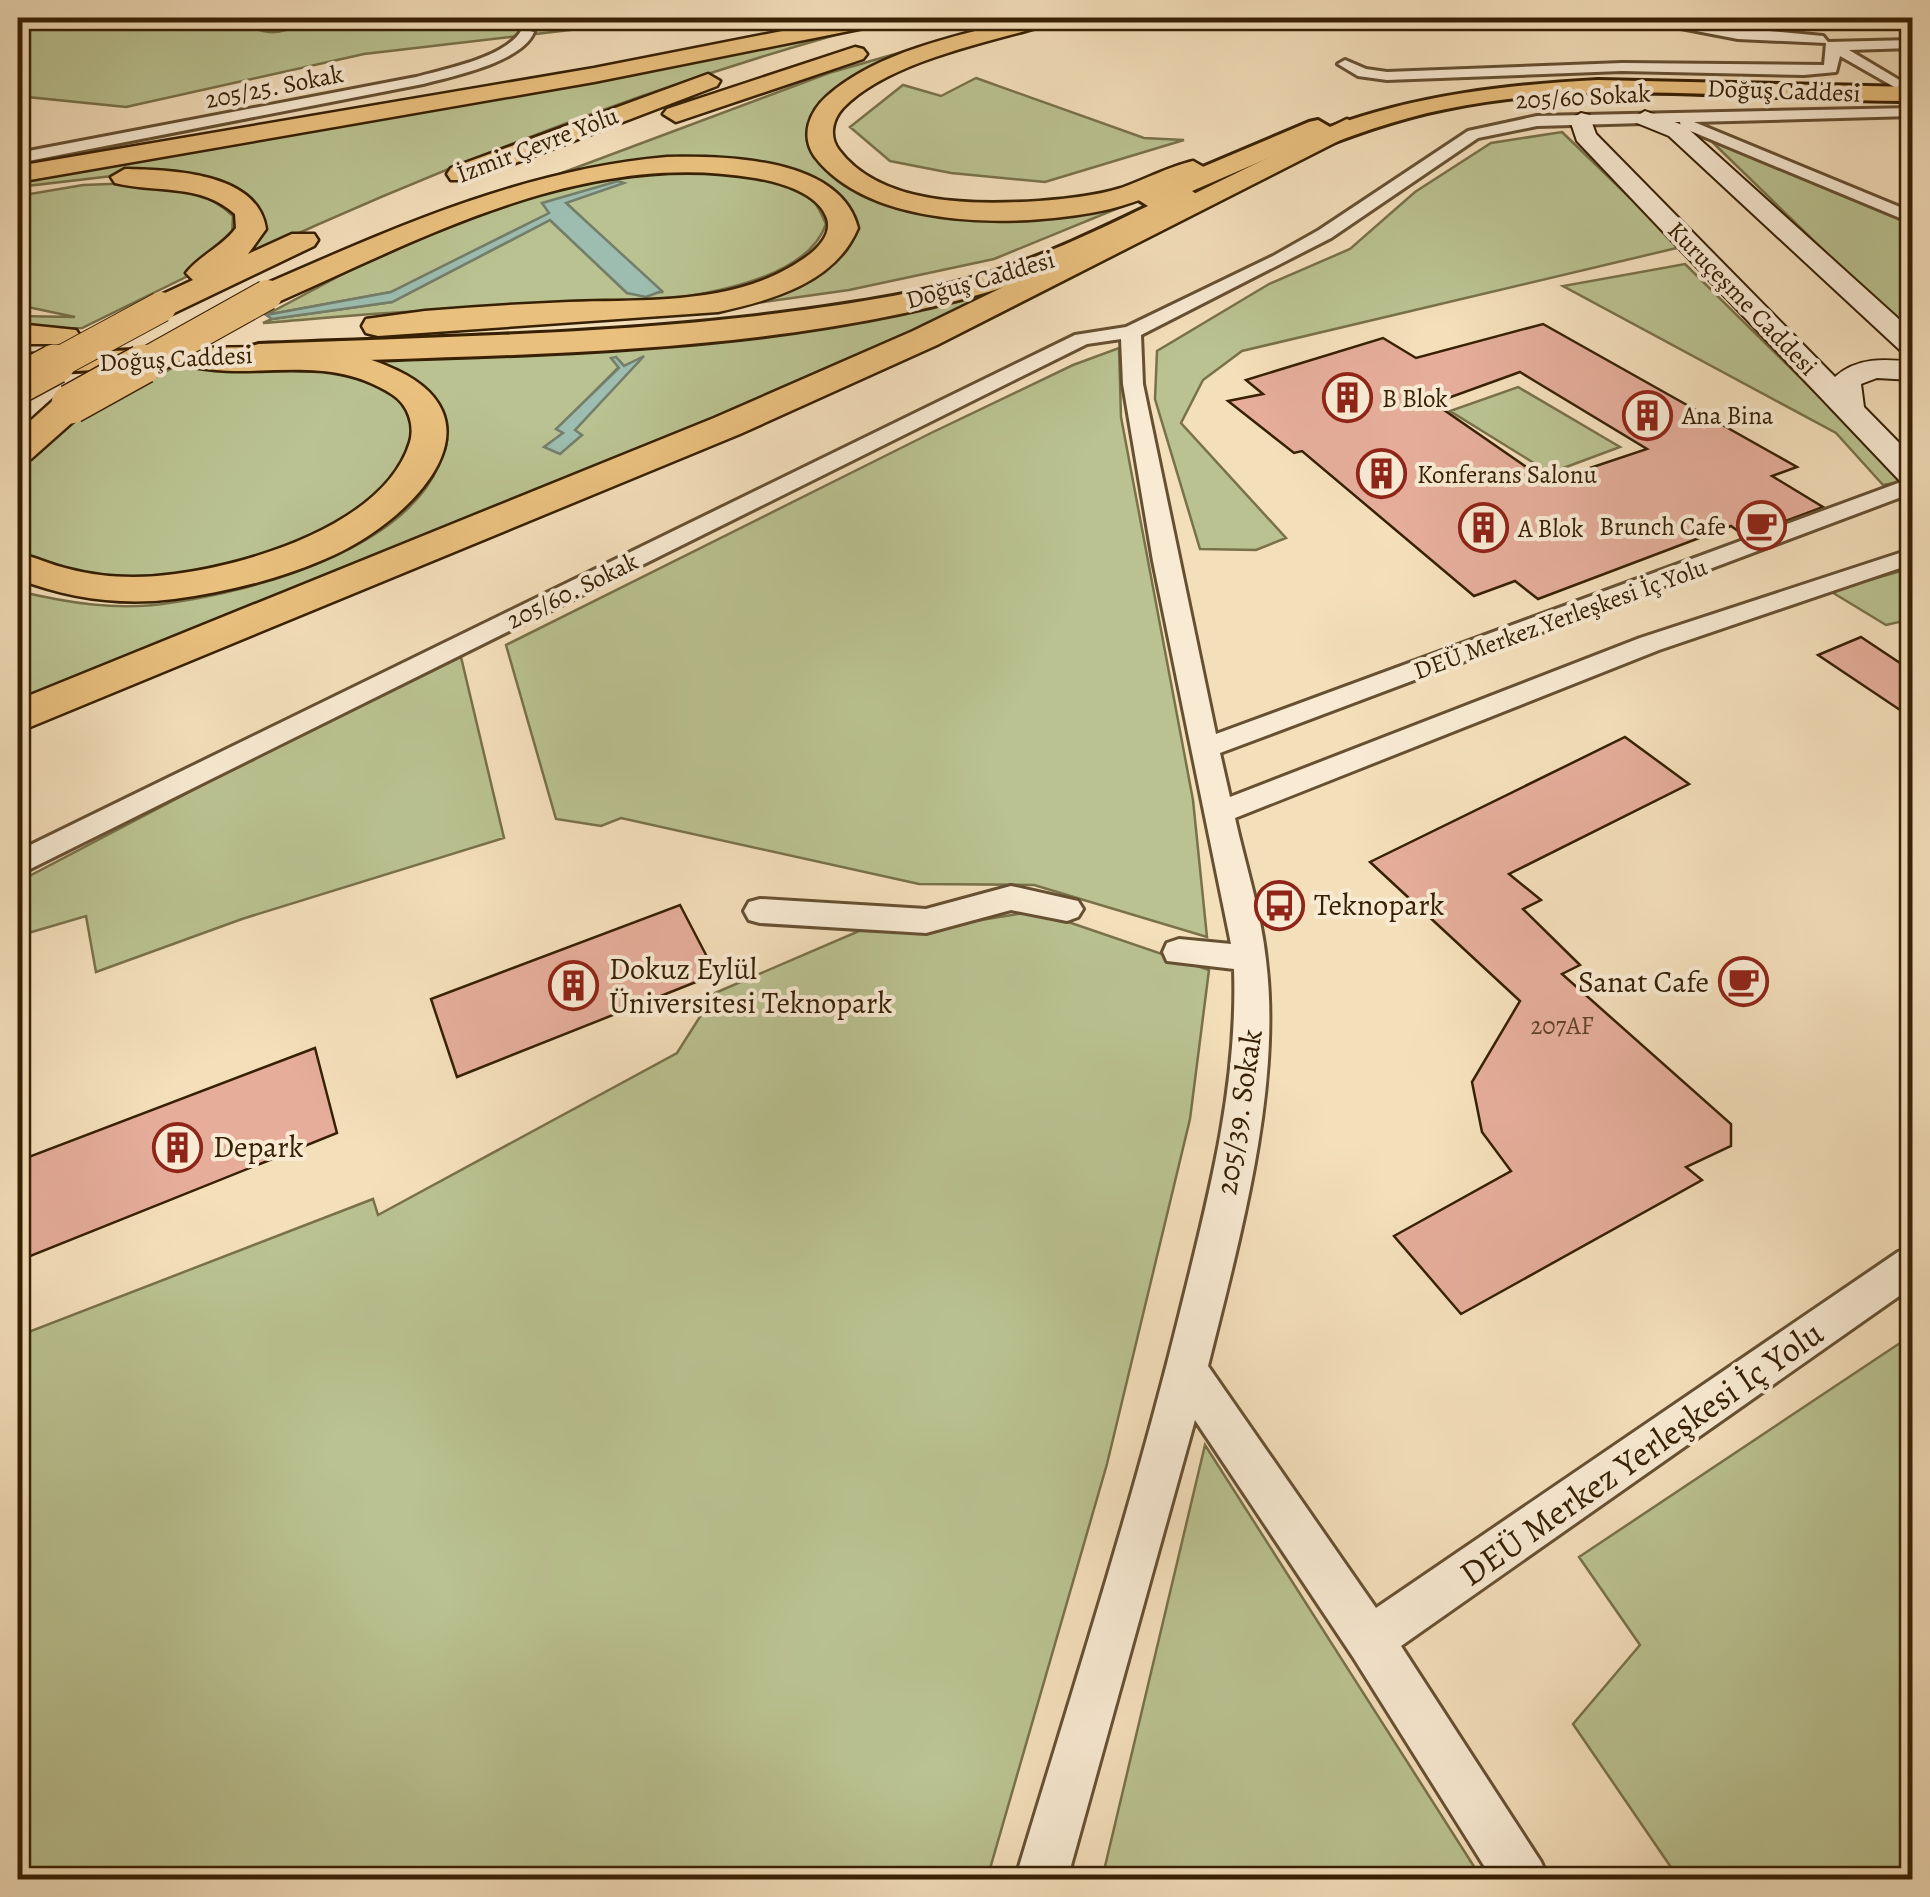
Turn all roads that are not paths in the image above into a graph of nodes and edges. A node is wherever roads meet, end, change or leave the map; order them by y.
1 (879, 18) edge
2 (989, 18) edge
3 (1046, 18) edge
4 (1635, 18) edge
5 (907, 22) dead end
6 (1798, 25) dead end
7 (1876, 26) dead end
8 (527, 32) dead end
9 (1829, 43) junction
10 (1911, 44) edge
11 (1345, 64) dead end
12 (1907, 87) edge
13 (1380, 104) junction
14 (1912, 112) edge
15 (1724, 116) junction
16 (1656, 117) junction
17 (1581, 120) junction
18 (1347, 127) junction
19 (1719, 136) junction
20 (18, 158) edge
21 (18, 174) edge
22 (433, 185) dead end
23 (18, 188) edge
24 (1912, 218) edge
25 (332, 228) dead end
26 (267, 295) junction
27 (161, 306) junction
28 (378, 326) junction
29 (1131, 332) junction
30 (18, 337) edge
31 (64, 338) joint
32 (1912, 346) edge
33 (197, 358) junction
34 (18, 365) edge
35 (1912, 370) edge
36 (18, 384) edge
37 (71, 404) junction
38 (1849, 408) junction
39 (18, 429) edge
40 (18, 451) edge
41 (1912, 474) edge
42 (1912, 486) edge
43 (1912, 556) edge
44 (18, 565) edge
45 (18, 717) edge
46 (1206, 748) junction
47 (1218, 813) junction
48 (18, 864) edge
49 (1067, 909) dead end
50 (760, 911) dead end
51 (1180, 952) dead end
52 (1250, 958) junction
53 (1912, 1265) edge
54 (1187, 1372) junction
55 (1370, 1640) junction
56 (1042, 1880) edge
57 (1523, 1880) edge

1 - 21 highway
2 - 26 highway, İzmir Çevre Yolu
3 - 13 highway
4 - 9 street
5 - 22 highway, İzmir Çevre Yolu
6 - 9 street
7 - 10 street
8 - 20 street, 205/25. Sokak
9 - 10 street
9 - 11 street
9 - 12 street
12 - 13 main road, Doğuş Caddesi
12 - 18 main road, Doğuş Caddesi
13 - 28 main road, Doğuş Caddesi
14 - 15 street, 205/60 Sokak
15 - 16 street, 205/60 Sokak
15 - 19 street
16 - 17 street, 205/60 Sokak
16 - 19 street
16 - 32 street
17 - 29 street, 205/60 Sokak
17 - 38 street, Kuruçeşme Caddesi
18 - 33 main road, Doğuş Caddesi
18 - 45 highway
19 - 24 street
23 - 27 highway
25 - 27 highway
26 - 28 highway
26 - 37 highway, bridge
27 - 36 highway, bridge
28 - 31 main road, Doğuş Caddesi
29 - 46 street, 205/39. Sokak
29 - 48 street, 205/60. Sokak
30 - 31 highway
33 - 34 main road, Doğuş Caddesi
33 - 44 highway
35 - 38 street
37 - 39 highway
37 - 40 highway
38 - 41 street, Kuruçeşme Caddesi
42 - 46 street, DEÜ Merkez Yerleşkesi İç Yolu
43 - 47 street, DEÜ Merkez Yerleşkesi İç Yolu
46 - 47 street, 205/39. Sokak
47 - 52 street, 205/39. Sokak
49 - 50 street
51 - 52 street
52 - 54 street, 205/39. Sokak
53 - 55 street, DEÜ Merkez Yerleşkesi İç Yolu
54 - 55 street
54 - 56 street, 205/39. Sokak
55 - 57 street

